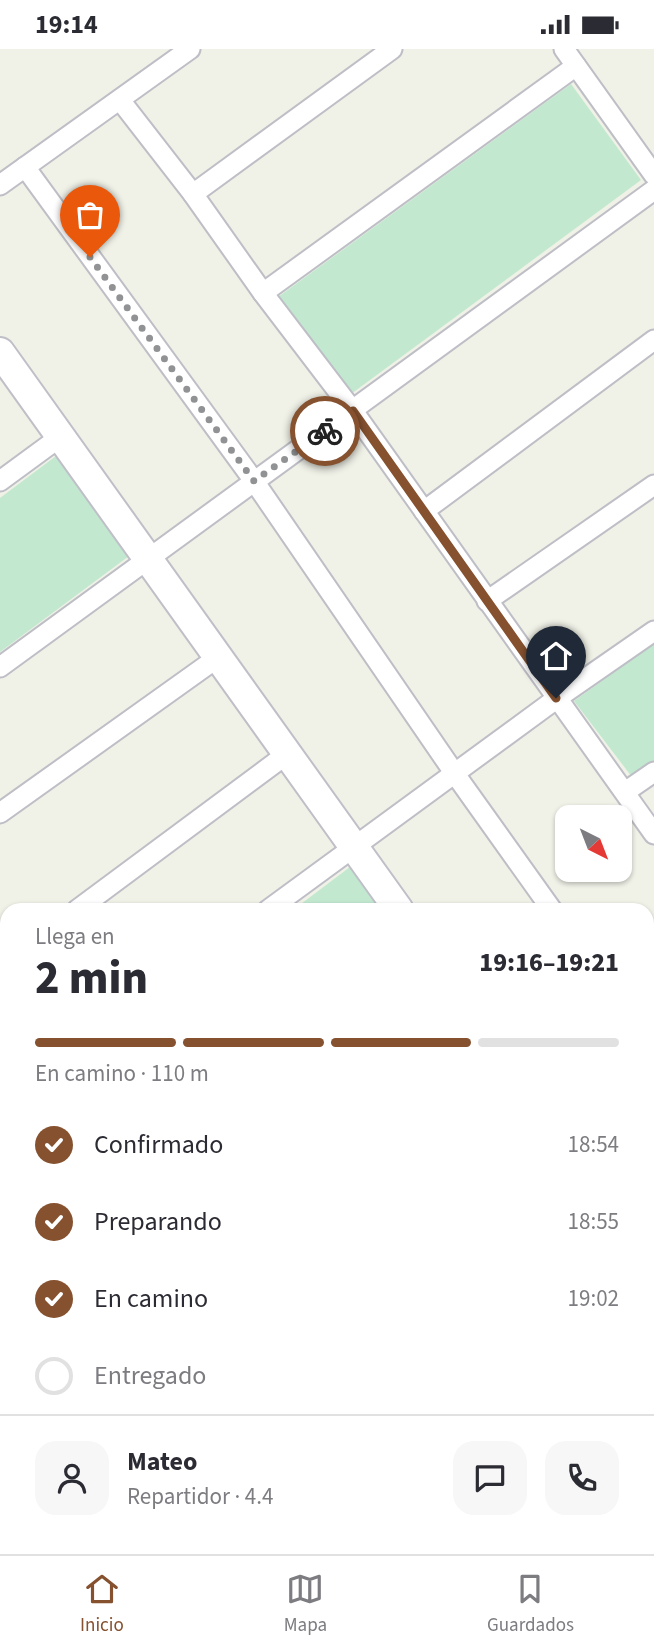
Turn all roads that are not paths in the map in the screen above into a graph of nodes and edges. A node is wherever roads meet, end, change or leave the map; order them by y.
1 (190, 49) edge
2 (392, 49) edge
3 (564, 49) edge
4 (576, 66) junction
5 (120, 100) junction
6 (25, 167) junction
7 (654, 175) edge
8 (0, 185) edge
9 (654, 190) edge
10 (193, 194) junction
11 (263, 293) junction
12 (654, 340) edge
13 (0, 352) edge
14 (353, 411) junction
15 (60, 437) junction
16 (0, 481) edge
17 (254, 481) junction
18 (654, 485) edge
19 (424, 511) junction
20 (147, 558) junction
21 (487, 601) junction
22 (654, 631) edge
23 (217, 658) junction
24 (0, 667) edge
25 (556, 698) junction
26 (288, 754) junction
27 (654, 772) edge
28 (455, 774) junction
29 (625, 792) junction
30 (0, 813) edge
31 (654, 834) edge
32 (355, 848) junction
33 (86, 903) edge
34 (278, 903) edge
35 (394, 903) edge
36 (547, 903) edge

1 - 5 street
2 - 10 street
3 - 4 street
4 - 7 street
4 - 11 street
5 - 6 street
5 - 10 street
6 - 8 street
6 - 17 street
9 - 14 street
10 - 11 street
11 - 14 street
12 - 19 street
13 - 15 street
14 - 17 street
14 - 19 street
15 - 16 street
15 - 20 street
17 - 20 street
17 - 28 street
18 - 21 street
19 - 21 street
20 - 23 street
20 - 24 street
21 - 25 street
22 - 25 street
23 - 26 street
23 - 30 street
25 - 28 street
25 - 29 street
26 - 32 street
26 - 33 street
27 - 29 street
28 - 32 street
28 - 36 street
29 - 31 street
32 - 34 street
32 - 35 street

